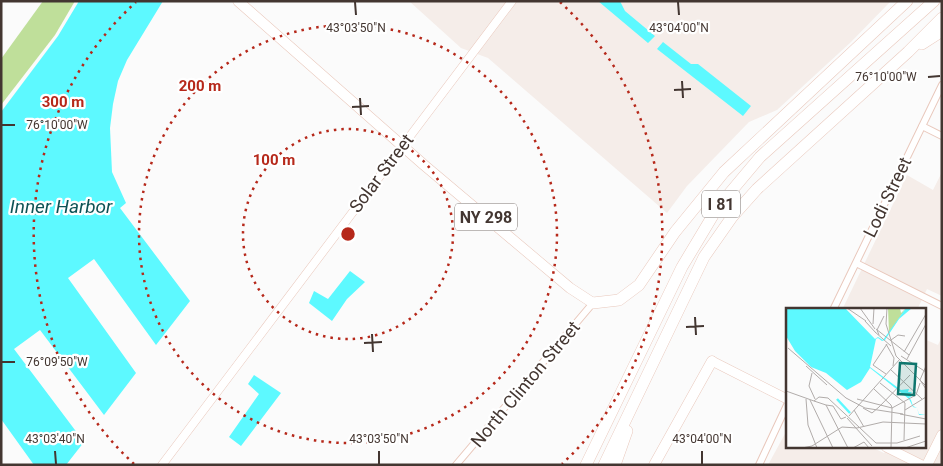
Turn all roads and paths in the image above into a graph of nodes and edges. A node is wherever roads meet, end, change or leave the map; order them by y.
1 (238, 1) edge
2 (512, 1) edge
3 (896, 1) edge
4 (907, 1) edge
5 (929, 1) edge
6 (934, 1) edge
7 (922, 12) junction
8 (942, 18) edge
9 (942, 32) edge
10 (853, 52) junction
11 (908, 52) junction
12 (942, 85) edge
13 (922, 126) junction
14 (942, 136) edge
15 (402, 146) junction
16 (856, 263) junction
17 (594, 303) junction
18 (942, 306) edge
19 (834, 308) edge
20 (712, 361) joint
21 (644, 383) junction
22 (786, 398) edge
23 (786, 407) edge
24 (942, 435) edge
25 (888, 448) edge
26 (162, 465) edge
27 (456, 465) edge
28 (586, 465) edge
29 (604, 465) edge
30 (616, 465) edge
31 (654, 465) edge
32 (759, 465) edge
33 (922, 465) edge
34 (927, 465) edge

1 - 15 main road, NY 298
2 - 15 street, Solar Street
3 - 10 highway
4 - 10 highway
5 - 7 highway
6 - 7 highway, I 81
7 - 28 highway, I 81
8 - 11 highway, I 81
9 - 11 highway
10 - 17 highway
11 - 21 highway, I 81
12 - 13 street, Lodi Street
13 - 14 street
13 - 16 street, Lodi Street
15 - 17 main road, NY 298
15 - 26 street, Solar Street
16 - 18 street
16 - 19 street, Lodi Street
17 - 27 street, North Clinton Street
20 - 22 main road
20 - 31 main road
21 - 29 highway, I 81
21 - 30 highway
23 - 32 street
24 - 34 main road
25 - 33 main road

